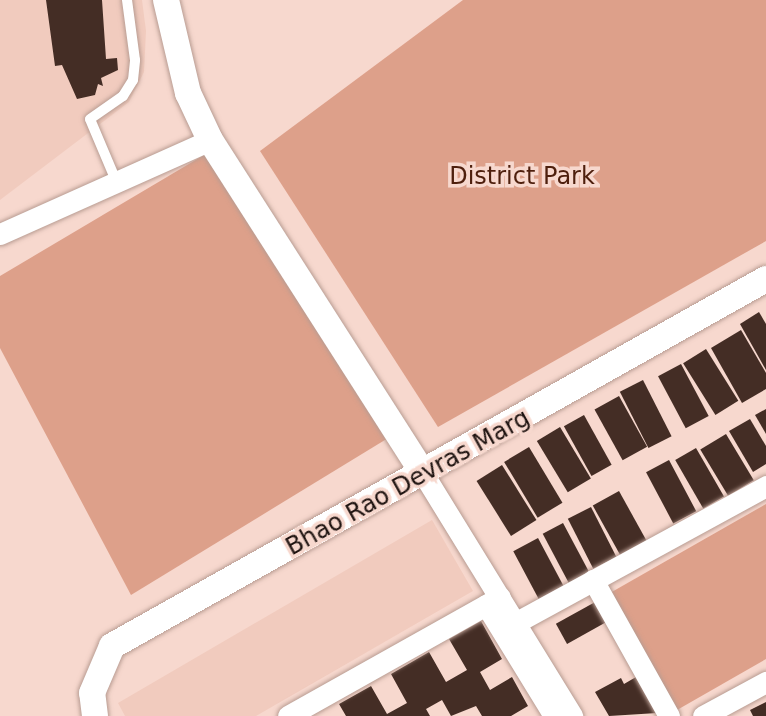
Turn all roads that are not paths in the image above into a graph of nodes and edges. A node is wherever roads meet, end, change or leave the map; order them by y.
1 (127, 0) edge
2 (166, 0) edge
3 (210, 140) junction
4 (117, 183) junction
5 (0, 234) edge
6 (766, 279) edge
7 (424, 475) junction
8 (766, 486) edge
9 (593, 580) junction
10 (493, 601) junction
11 (515, 623) junction
12 (766, 682) edge
13 (95, 716) edge
14 (288, 716) edge
15 (554, 716) edge
16 (572, 716) edge
17 (669, 716) edge
18 (703, 716) edge

1 - 4 lane
2 - 3 street
3 - 4 street
3 - 7 street
4 - 5 street
6 - 7 street, Bhao Rao Devras Marg
7 - 10 street
7 - 13 street, Bhao Rao Devras Marg
8 - 9 street
9 - 11 street
9 - 17 street
10 - 11 street
10 - 14 street
10 - 15 street
11 - 16 street
12 - 18 street

